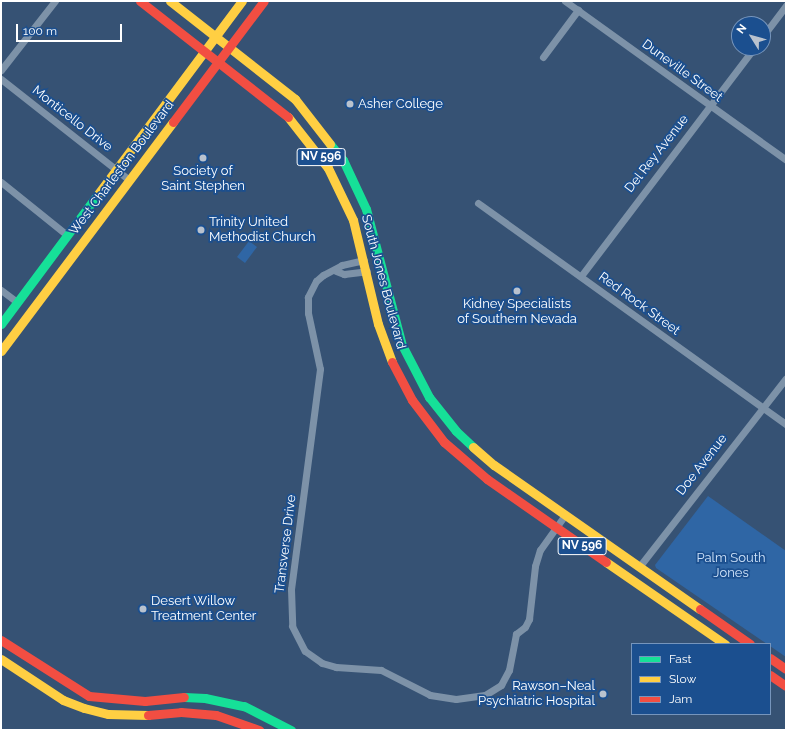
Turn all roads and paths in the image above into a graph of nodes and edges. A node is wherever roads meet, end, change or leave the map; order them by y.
1 (55, 1) edge
2 (140, 1) edge
3 (170, 1) edge
4 (242, 1) edge
5 (264, 1) edge
6 (565, 1) edge
7 (786, 5) edge
8 (578, 10) junction
9 (771, 25) edge
10 (216, 36) junction
11 (230, 47) junction
12 (204, 51) junction
13 (748, 56) edge
14 (543, 57) dead end
15 (218, 62) junction
16 (1, 70) edge
17 (1, 79) edge
18 (710, 106) junction
19 (786, 160) edge
20 (116, 169) junction
21 (128, 179) junction
22 (1, 182) edge
23 (478, 203) dead end
24 (82, 215) junction
25 (67, 235) junction
26 (361, 247) junction
27 (71, 257) junction
28 (364, 260) junction
29 (380, 261) junction
30 (336, 271) junction
31 (367, 271) junction
32 (581, 276) junction
33 (384, 277) junction
34 (1, 290) edge
35 (17, 302) junction
36 (1, 324) edge
37 (1, 351) edge
38 (786, 378) edge
39 (763, 408) junction
40 (786, 424) edge
41 (456, 431) junction
42 (444, 442) junction
43 (565, 515) junction
44 (555, 528) junction
45 (639, 567) junction
46 (1, 640) edge
47 (724, 643) edge
48 (749, 643) edge
49 (1, 659) edge
50 (771, 659) edge
51 (36, 662) junction
52 (786, 669) edge
53 (27, 674) junction
54 (771, 676) edge
55 (786, 686) edge
56 (231, 702) junction
57 (226, 717) junction
58 (259, 730) edge
59 (291, 730) edge

1 - 16 street
2 - 12 main road, South Jones Boulevard / NV 596
3 - 10 main road, South Jones Boulevard / NV 596
4 - 10 main road, West Charleston Boulevard
5 - 11 main road, West Charleston Boulevard
6 - 8 street, Duneville Street
7 - 9 street
8 - 14 street
8 - 18 street, Duneville Street
10 - 11 main road, South Jones Boulevard / NV 596
10 - 12 main road, West Charleston Boulevard
11 - 15 main road, West Charleston Boulevard
11 - 29 main road, South Jones Boulevard / NV 596
12 - 15 main road, South Jones Boulevard / NV 596
12 - 20 main road, West Charleston Boulevard
13 - 18 street, Del Rey Avenue
15 - 21 main road, West Charleston Boulevard
15 - 26 main road, South Jones Boulevard / NV 596
17 - 20 street, Monticello Drive
18 - 19 street, Duneville Street
18 - 32 street, Del Rey Avenue
20 - 21 street, Monticello Drive
20 - 24 main road, West Charleston Boulevard
21 - 27 main road, West Charleston Boulevard
22 - 25 street
23 - 32 street, Red Rock Street
24 - 25 main road, West Charleston Boulevard
24 - 27 main road
25 - 35 main road, West Charleston Boulevard
26 - 28 main road, South Jones Boulevard / NV 596
26 - 29 main road
27 - 37 main road, West Charleston Boulevard
28 - 30 street, Transverse Drive
28 - 31 main road, South Jones Boulevard / NV 596
28 - 33 main road
29 - 33 main road, South Jones Boulevard / NV 596
30 - 31 street, Transverse Drive
30 - 44 street, Transverse Drive
31 - 42 main road, South Jones Boulevard / NV 596
32 - 39 street, Red Rock Street
33 - 41 main road, South Jones Boulevard / NV 596
34 - 35 street
35 - 36 main road, West Charleston Boulevard
38 - 39 street, Doe Avenue
39 - 40 street, Red Rock Street
39 - 45 street, Doe Avenue
41 - 42 main road
41 - 43 main road, South Jones Boulevard / NV 596
42 - 44 main road, South Jones Boulevard / NV 596
43 - 44 street, Transverse Drive
43 - 45 main road, South Jones Boulevard / NV 596
44 - 47 main road, South Jones Boulevard / NV 596
45 - 48 main road, South Jones Boulevard / NV 596
46 - 51 main road
49 - 53 main road
50 - 52 main road
51 - 53 main road
51 - 56 main road
53 - 57 main road
54 - 55 main road
56 - 57 main road
56 - 59 main road
57 - 58 main road

